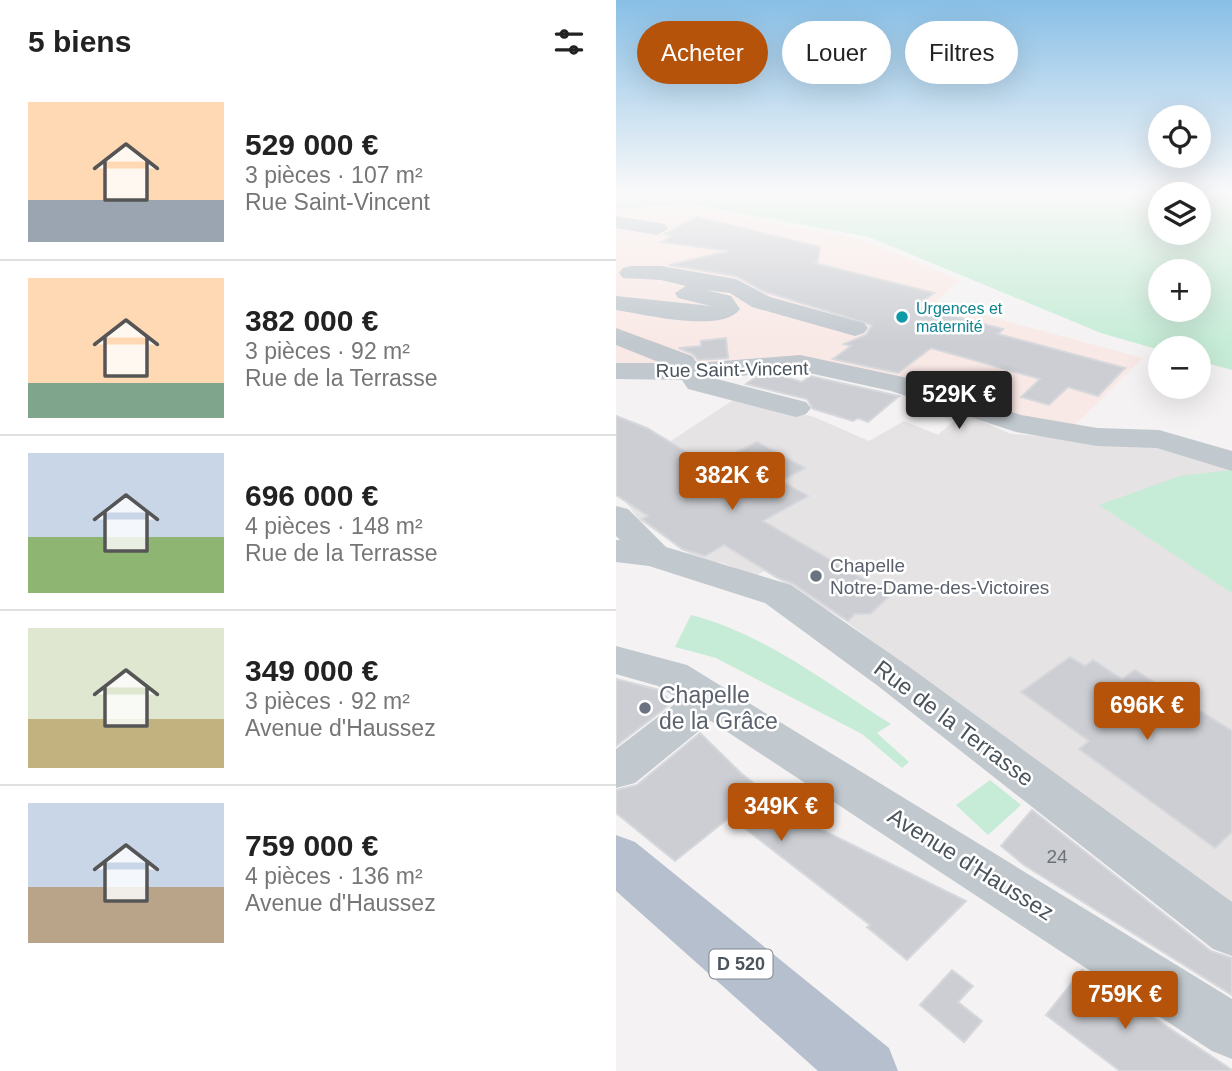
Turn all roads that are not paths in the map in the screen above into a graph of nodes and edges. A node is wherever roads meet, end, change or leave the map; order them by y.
1 (616, 252) edge
2 (624, 271) edge
3 (616, 303) edge
4 (727, 309) junction
5 (616, 337) edge
6 (628, 371) edge
7 (689, 372) junction
8 (796, 408) dead end
9 (1232, 461) edge
10 (616, 516) edge
11 (616, 551) edge
12 (653, 555) junction
13 (625, 661) edge
14 (710, 699) junction
15 (619, 771) dead end
16 (616, 858) edge
17 (1232, 932) edge
18 (1232, 1031) edge
19 (866, 1071) edge

1 - 2 street
2 - 4 street
2 - 4 street
3 - 4 street
5 - 7 street
6 - 7 street, Rue Saint-Vincent
7 - 8 street
7 - 9 street, Rue Saint-Vincent
10 - 12 street
11 - 12 street, Rue de la Terrasse
12 - 17 street, Rue de la Terrasse
13 - 14 street, Avenue d'Haussez
14 - 15 street
14 - 18 street, Avenue d'Haussez
16 - 19 main road, D 520

